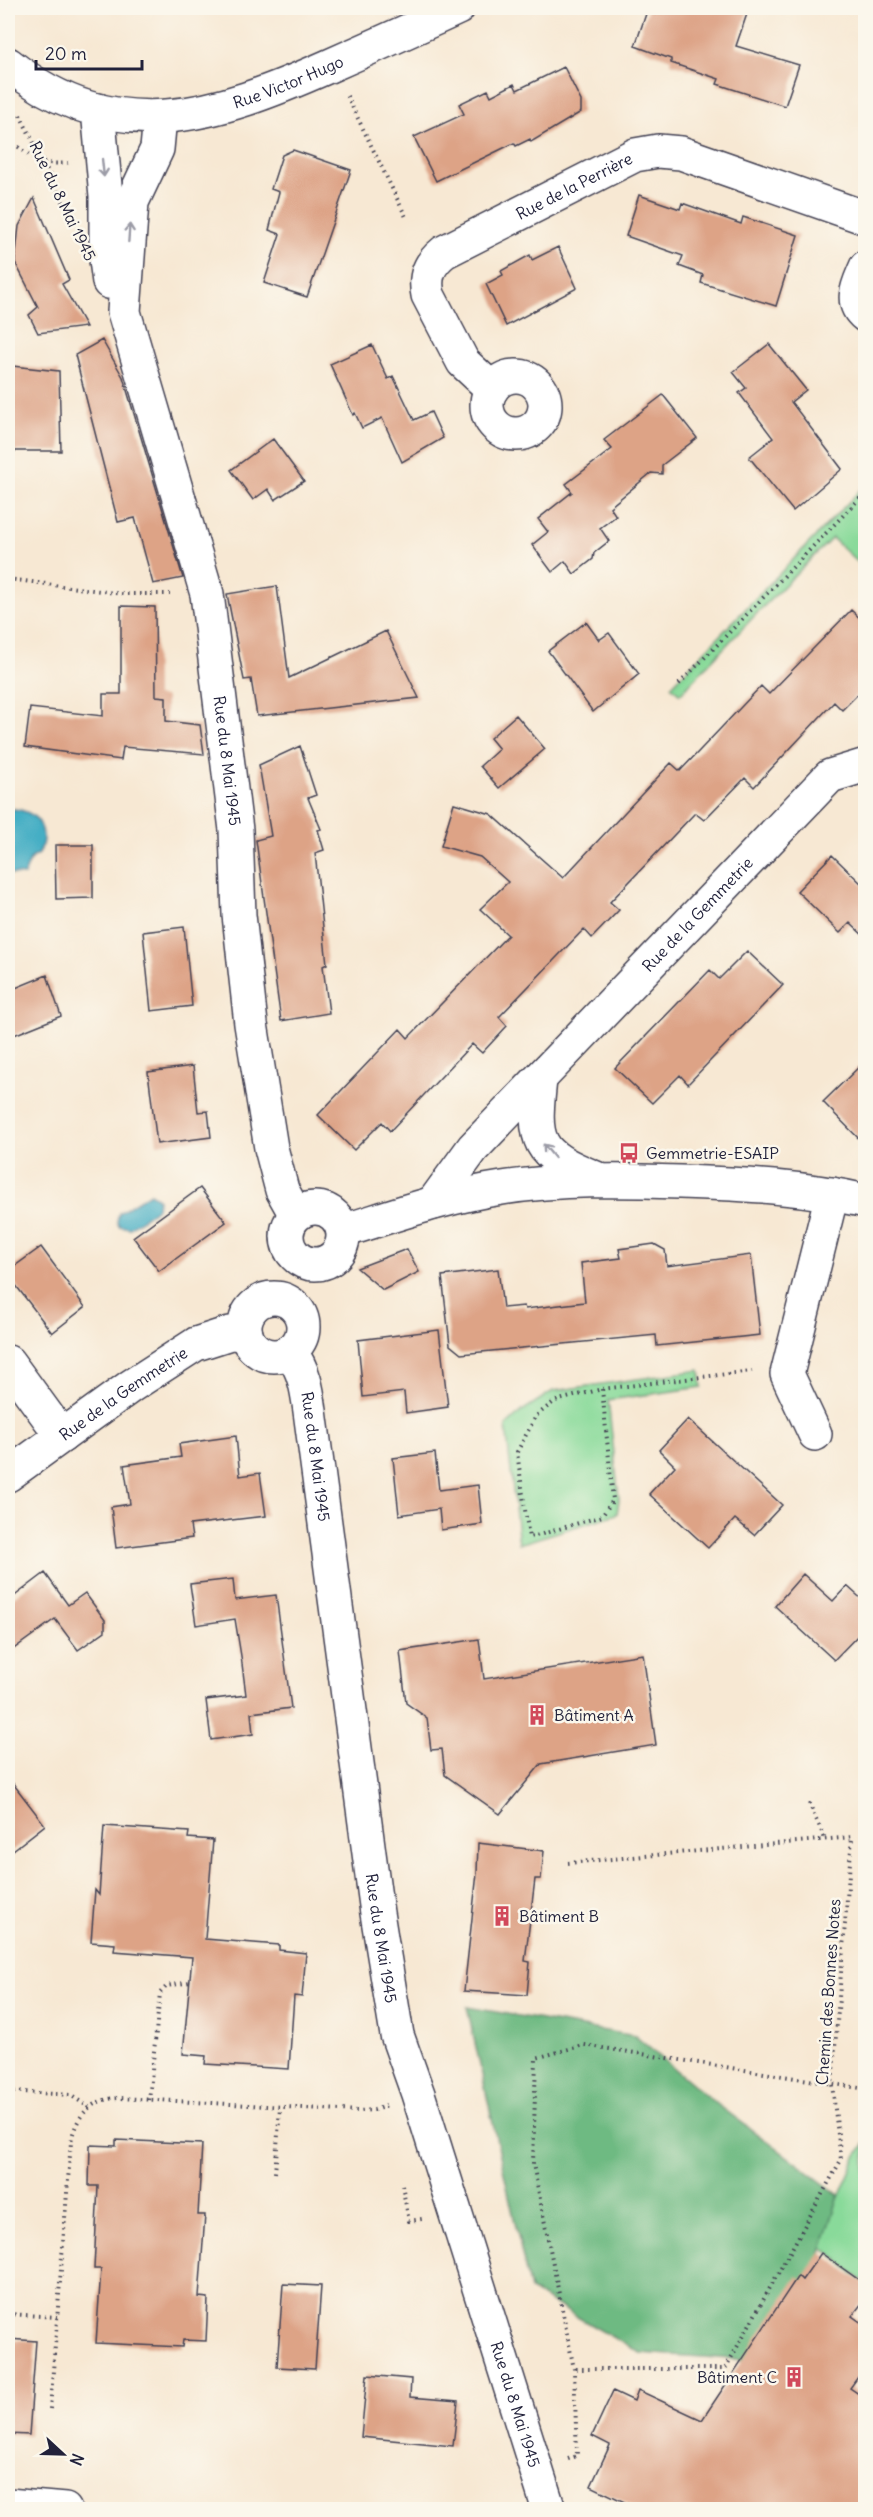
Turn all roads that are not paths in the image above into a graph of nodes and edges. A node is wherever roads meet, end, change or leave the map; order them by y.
1 (458, 8) edge
2 (405, 18) edge
3 (8, 64) edge
4 (98, 110) junction
5 (160, 117) junction
6 (866, 218) edge
7 (866, 267) edge
8 (124, 312) junction
9 (866, 316) edge
10 (492, 389) dead end
11 (866, 765) edge
12 (540, 1080) junction
13 (599, 1179) junction
14 (832, 1194) junction
15 (866, 1201) edge
16 (433, 1203) junction
17 (291, 1230) junction
18 (343, 1231) junction
19 (326, 1263) junction
20 (261, 1301) junction
21 (301, 1317) junction
22 (246, 1334) junction
23 (290, 1351) junction
24 (8, 1362) edge
25 (815, 1434) dead end
26 (63, 1436) junction
27 (8, 1475) edge
28 (8, 2505) edge
29 (65, 2510) edge
30 (549, 2510) edge

1 - 2 street, Rue Victor Hugo
2 - 5 street, Rue Victor Hugo
3 - 4 street
4 - 5 street
4 -> 8 street, Rue du 8 Mai 1945
8 -> 5 street, Rue du 8 Mai 1945
6 - 10 street, Rue de la Perrière
7 - 9 street
8 - 17 street, Rue du 8 Mai 1945
11 - 12 street, Rue de la Gemmetrie
13 -> 12 street
12 - 16 street, Rue de la Gemmetrie
13 - 14 street
13 - 16 street
14 - 15 street
14 - 25 street
16 - 18 street
17 - 18 street
17 - 19 street
17 - 20 street
18 - 19 street
19 - 21 street
20 - 21 street
20 - 22 street
21 - 23 street
22 - 23 street
22 - 26 street, Rue de la Gemmetrie
23 - 30 street, Rue du 8 Mai 1945
24 - 26 street
26 - 27 street, Rue de la Gemmetrie
28 - 29 street

